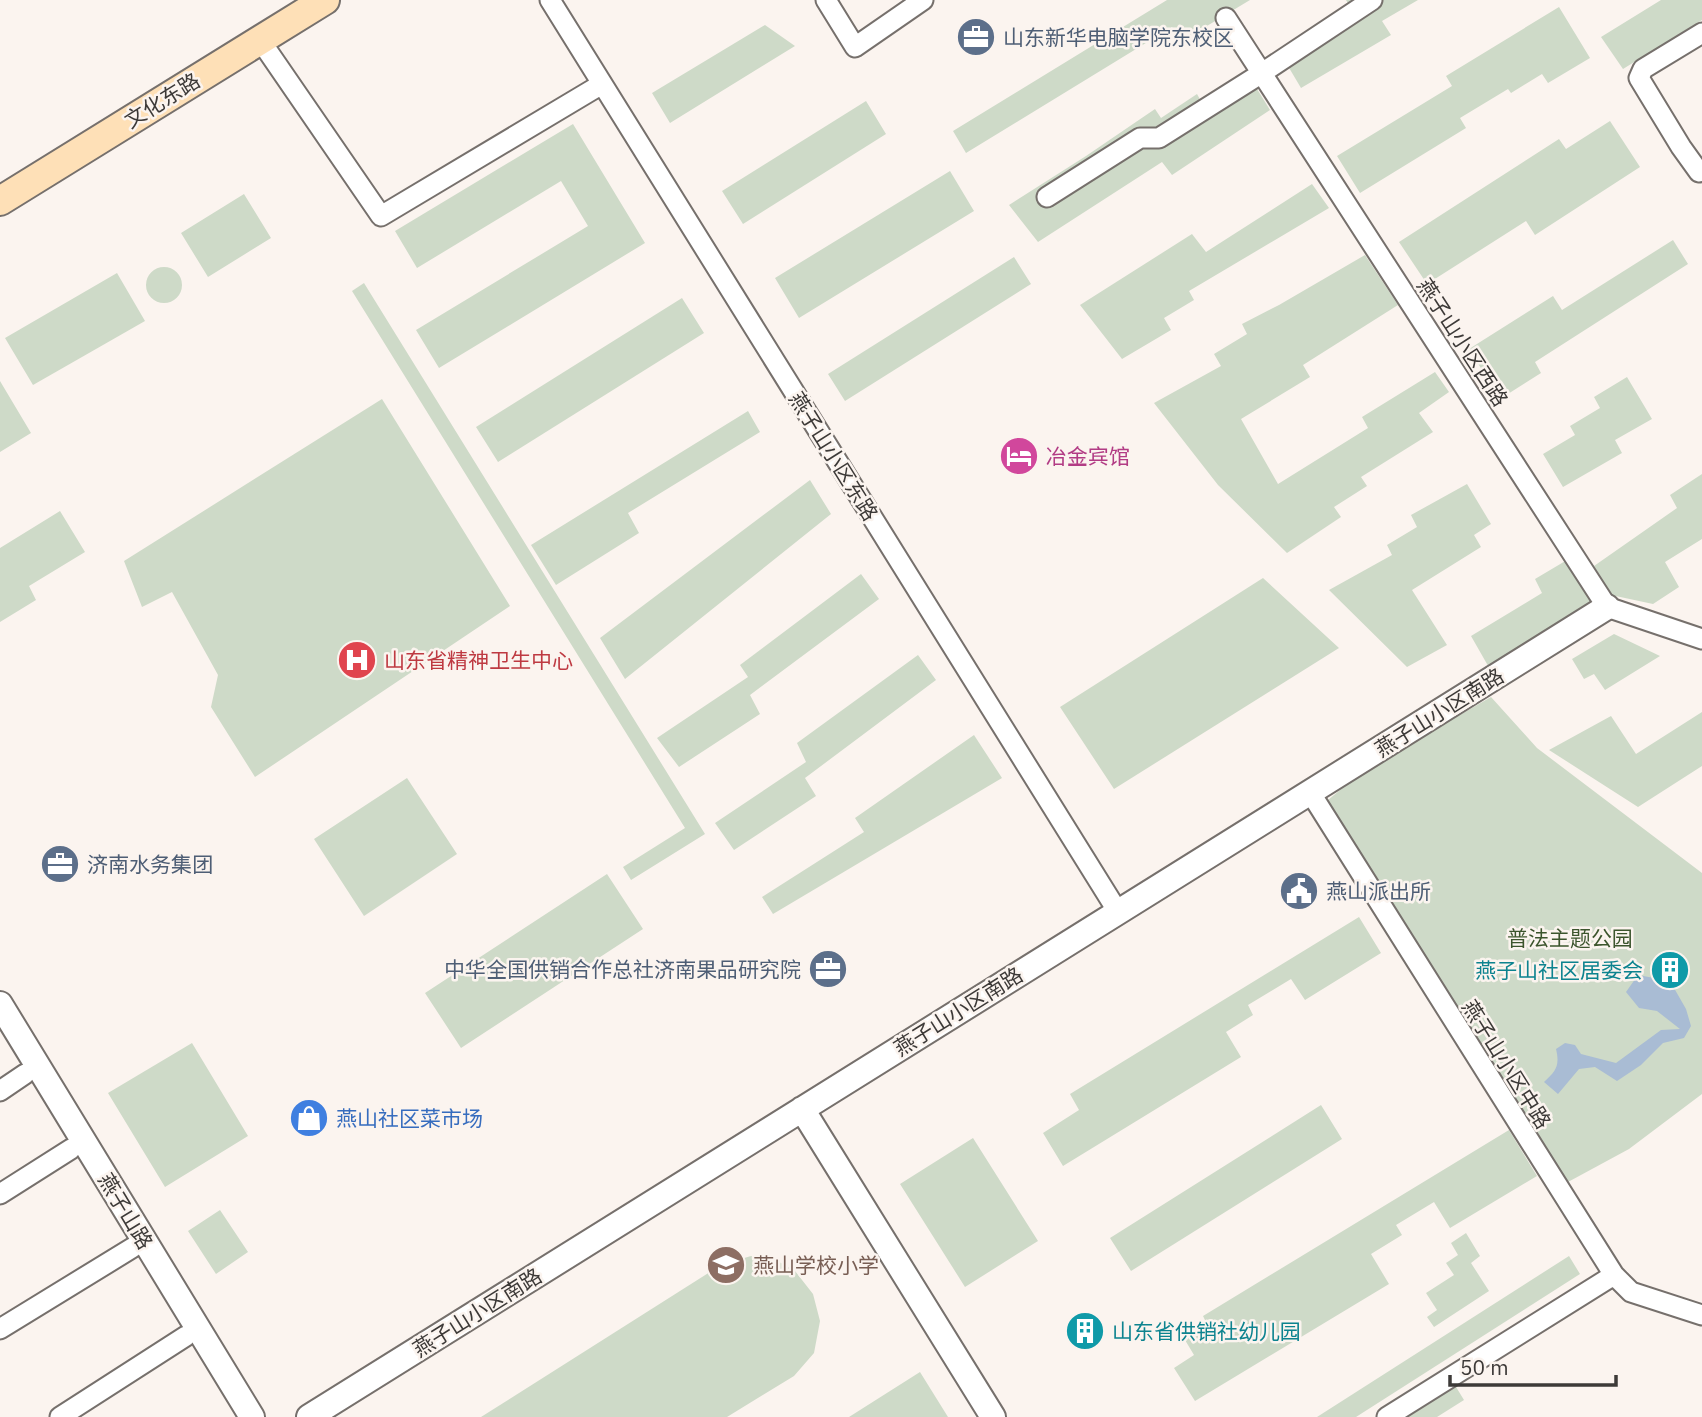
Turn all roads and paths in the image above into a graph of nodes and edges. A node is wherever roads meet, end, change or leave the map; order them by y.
1 (325, 0) edge
2 (550, 0) edge
3 (826, 0) edge
4 (923, 0) edge
5 (1372, 0) edge
6 (1227, 18) dead end
7 (1702, 33) edge
8 (260, 40) junction
9 (1262, 73) junction
10 (603, 84) junction
11 (1702, 170) edge
12 (3, 192) edge
13 (1047, 197) dead end
14 (1607, 607) junction
15 (1702, 639) edge
16 (1310, 792) junction
17 (1118, 912) junction
18 (0, 1004) edge
19 (0, 1032) edge
20 (26, 1074) junction
21 (0, 1091) edge
22 (802, 1109) junction
23 (71, 1149) junction
24 (0, 1194) edge
25 (132, 1248) junction
26 (1614, 1275) junction
27 (1702, 1315) edge
28 (0, 1329) edge
29 (186, 1336) junction
30 (60, 1417) edge
31 (235, 1417) edge
32 (251, 1417) edge
33 (309, 1417) edge
34 (993, 1417) edge
35 (1387, 1417) edge

1 - 8 main road, 文化东路
2 - 10 street, 燕子山小区东路
3 - 4 street
5 - 9 street
6 - 9 street, 燕子山小区西路
7 - 11 street
8 - 10 street
8 - 12 main road, 文化东路
9 - 13 street
9 - 14 street, 燕子山小区西路
10 - 17 street, 燕子山小区东路
14 - 15 street
14 - 16 street, 燕子山小区南路
16 - 17 street, 燕子山小区南路
16 - 26 street, 燕子山小区中路
17 - 22 street, 燕子山小区南路
18 - 32 street, 燕子山路
19 - 20 street, 燕子山路
20 - 21 street
20 - 23 street, 燕子山路
22 - 33 street, 燕子山小区南路
22 - 34 street
23 - 24 street
23 - 25 street, 燕子山路
25 - 28 street
25 - 29 street, 燕子山路
26 - 27 street, 燕子山小区中路
26 - 35 street
29 - 30 street
29 - 31 street, 燕子山路

